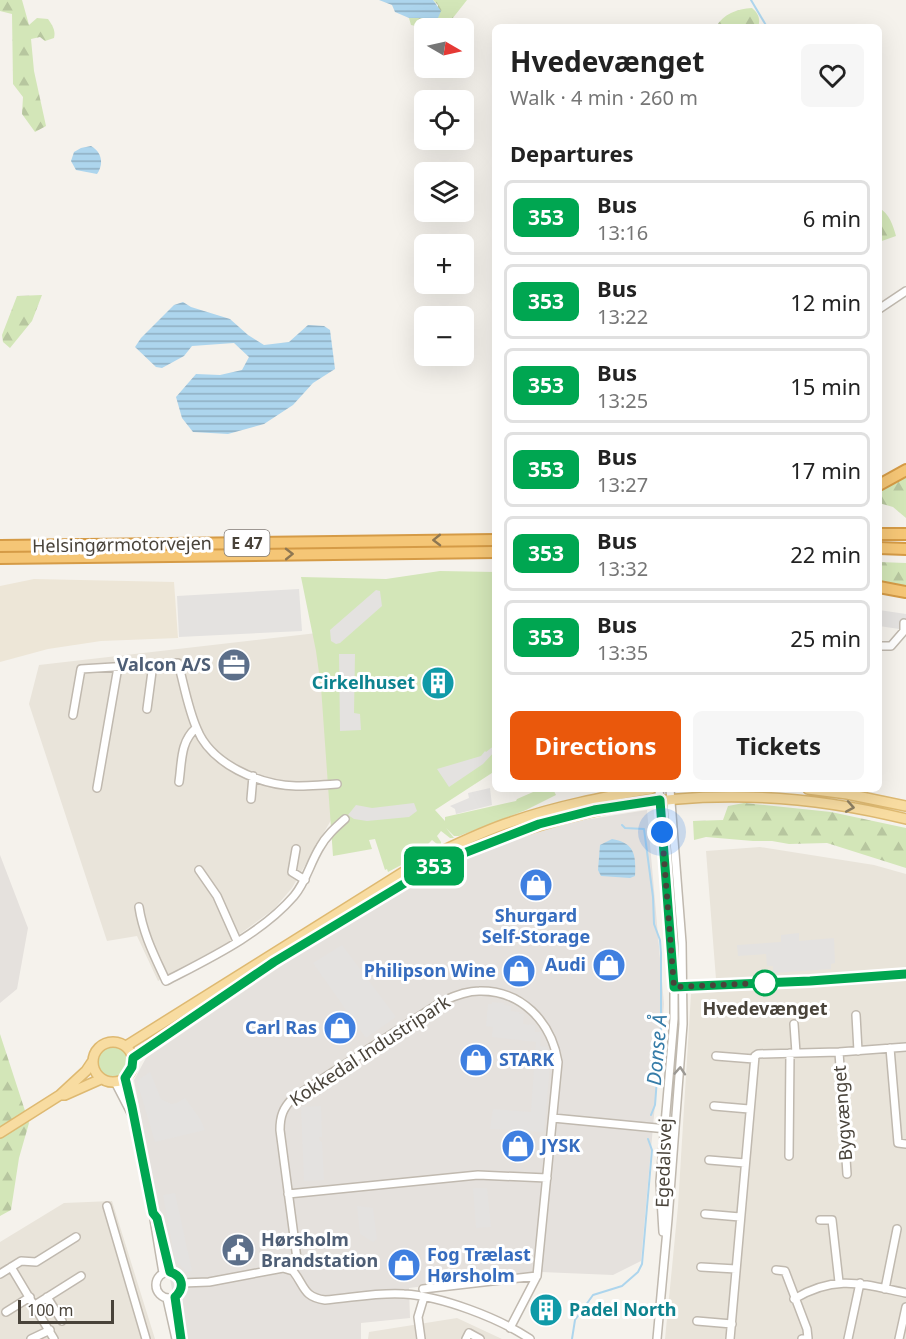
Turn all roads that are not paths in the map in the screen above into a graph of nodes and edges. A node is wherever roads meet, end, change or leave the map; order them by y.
1 (906, 291) edge
2 (882, 307) edge
3 (906, 470) edge
4 (882, 483) edge
5 (882, 534) edge
6 (906, 534) edge
7 (492, 540) edge
8 (0, 546) edge
9 (882, 548) edge
10 (906, 549) edge
11 (492, 552) edge
12 (0, 558) edge
13 (882, 588) edge
14 (906, 592) edge
15 (904, 623) dead end
16 (882, 646) edge
17 (153, 664) junction
18 (118, 667) junction
19 (147, 709) dead end
20 (73, 715) dead end
21 (196, 728) junction
22 (253, 776) junction
23 (179, 782) dead end
24 (337, 784) dead end
25 (97, 788) dead end
26 (636, 792) edge
27 (659, 792) edge
28 (831, 792) edge
29 (671, 794) edge
30 (251, 799) dead end
31 (660, 800) junction
32 (906, 806) edge
33 (345, 819) dead end
34 (906, 819) edge
35 (296, 849) dead end
36 (200, 870) dead end
37 (305, 880) junction
38 (139, 907) dead end
39 (237, 941) junction
40 (906, 974) edge
41 (674, 987) junction
42 (684, 987) junction
43 (856, 1015) dead end
44 (794, 1024) dead end
45 (126, 1046) junction
46 (906, 1047) edge
47 (890, 1048) junction
48 (858, 1051) junction
49 (839, 1052) junction
50 (793, 1053) junction
51 (716, 1056) dead end
52 (133, 1058) junction
53 (754, 1059) junction
54 (92, 1062) junction
55 (125, 1078) junction
56 (101, 1079) junction
57 (115, 1082) junction
58 (60, 1095) junction
59 (714, 1106) dead end
60 (749, 1109) junction
61 (133, 1114) junction
62 (553, 1118) junction
63 (665, 1129) junction
64 (675, 1130) junction
65 (0, 1133) edge
66 (906, 1144) edge
67 (789, 1156) dead end
68 (710, 1160) dead end
69 (745, 1163) junction
70 (847, 1174) dead end
71 (547, 1178) junction
72 (288, 1194) junction
73 (670, 1201) junction
74 (107, 1206) dead end
75 (705, 1214) dead end
76 (740, 1217) junction
77 (820, 1220) dead end
78 (897, 1229) dead end
79 (76, 1237) dead end
80 (665, 1249) junction
81 (11, 1267) junction
82 (701, 1267) dead end
83 (736, 1269) junction
84 (776, 1270) dead end
85 (293, 1271) junction
86 (166, 1273) junction
87 (0, 1274) edge
88 (81, 1276) dead end
89 (537, 1276) junction
90 (839, 1282) junction
91 (182, 1283) junction
92 (860, 1283) junction
93 (885, 1289) junction
94 (423, 1293) junction
95 (906, 1293) edge
96 (30, 1297) junction
97 (47, 1297) junction
98 (171, 1298) junction
99 (794, 1299) junction
100 (35, 1305) junction
101 (906, 1307) edge
102 (6, 1312) dead end
103 (62, 1321) dead end
104 (697, 1321) dead end
105 (732, 1324) junction
106 (510, 1328) junction
107 (50, 1330) junction
108 (902, 1336) edge
109 (31, 1339) edge
110 (54, 1339) edge
111 (146, 1339) edge
112 (178, 1339) edge
113 (422, 1339) edge
114 (466, 1339) edge
115 (480, 1339) edge
116 (530, 1339) edge
117 (657, 1339) edge
118 (730, 1339) edge
119 (802, 1339) edge
120 (848, 1339) edge

1 - 2 street
3 - 4 highway
5 - 6 highway
7 -> 8 highway, Helsingørmotorvejen / E 47
9 - 10 highway
12 -> 11 highway, Helsingørmotorvejen / E 47
13 - 14 highway
15 - 16 street
17 - 18 street
17 - 19 street
17 - 21 street
18 - 20 street
18 - 25 street
21 - 22 street
21 - 23 street
22 - 24 street
22 - 30 street
26 - 45 main road
27 - 31 street, Egedalsvej
28 - 32 main road
29 - 31 main road
29 -> 34 main road
29 - 42 street, Egedalsvej
31 - 41 street, Egedalsvej
31 - 52 main road
33 - 37 street
35 - 37 street
36 - 39 street
37 - 39 street
38 - 39 street
40 - 42 street
41 - 42 street
41 - 63 street, Egedalsvej
64 -> 42 street, Egedalsvej
43 - 48 street, Bygvænget
44 - 50 street
45 - 52 main road
45 - 54 main road
46 - 47 street, Bygvænget
47 - 48 street, Bygvænget
47 - 66 street
48 - 49 street, Bygvænget
49 - 50 street, Bygvænget
49 - 70 street, Bygvænget
50 - 53 street, Bygvænget
50 - 67 street
51 - 53 street, Bygvænget
52 - 55 main road
53 - 60 street
54 - 56 main road
54 - 58 main road
55 - 57 main road
55 - 61 street
56 - 57 main road
56 - 58 main road
57 - 61 street
58 - 65 main road
59 - 60 street
60 - 69 street
61 - 86 street
62 - 63 street
62 - 71 street, Kokkedal Industripark
62 - 72 street, Kokkedal Industripark
63 - 64 street
63 - 73 street
63 - 80 street, Egedalsvej
64 - 73 street, Egedalsvej
68 - 69 street
69 - 76 street
71 - 72 street
71 - 89 street, Kokkedal Industripark
72 - 85 street, Kokkedal Industripark
73 - 80 street, Egedalsvej
74 - 111 street
75 - 76 street
76 - 83 street
77 - 90 street
78 - 93 street
79 - 81 street
80 - 117 street, Egedalsvej
81 - 87 street
81 - 96 street
82 - 83 street
83 - 105 street
84 - 99 street
85 - 91 street
85 - 94 street
86 - 91 street
86 - 98 street
88 - 97 street
89 - 94 street
89 - 106 street, Kokkedal Industripark
90 - 92 street
90 - 99 street
91 - 98 street
92 - 93 street
92 - 120 street
93 - 95 street
94 - 106 street
94 - 113 street
96 - 100 street
96 - 102 street
97 - 100 street
97 - 103 street
98 - 112 street
99 - 119 street
100 - 107 street
101 - 108 street
104 - 105 street
105 - 118 street
106 - 116 street
107 - 109 street
107 - 110 street
114 - 115 street

